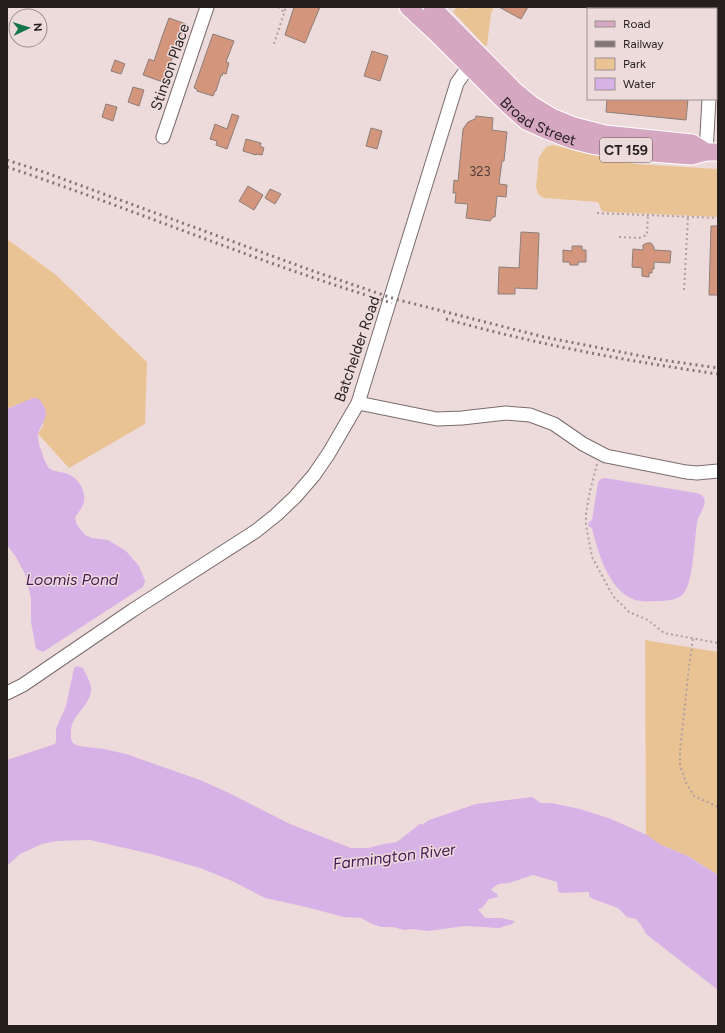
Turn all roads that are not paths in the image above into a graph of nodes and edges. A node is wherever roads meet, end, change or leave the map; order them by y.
1 (207, 7) edge
2 (408, 7) edge
3 (432, 7) edge
4 (476, 61) junction
5 (708, 100) edge
6 (163, 137) dead end
7 (712, 152) edge
8 (358, 403) junction
9 (718, 471) edge
10 (7, 693) edge

1 - 6 street, Stinson Place
2 - 4 main road, Broad Street / CT 159
3 - 4 main road, Broad Street / CT 159
4 - 7 main road, Broad Street / CT 159
4 - 8 street, Batchelder Road
5 - 7 street
8 - 9 street
8 - 10 street, Batchelder Road

